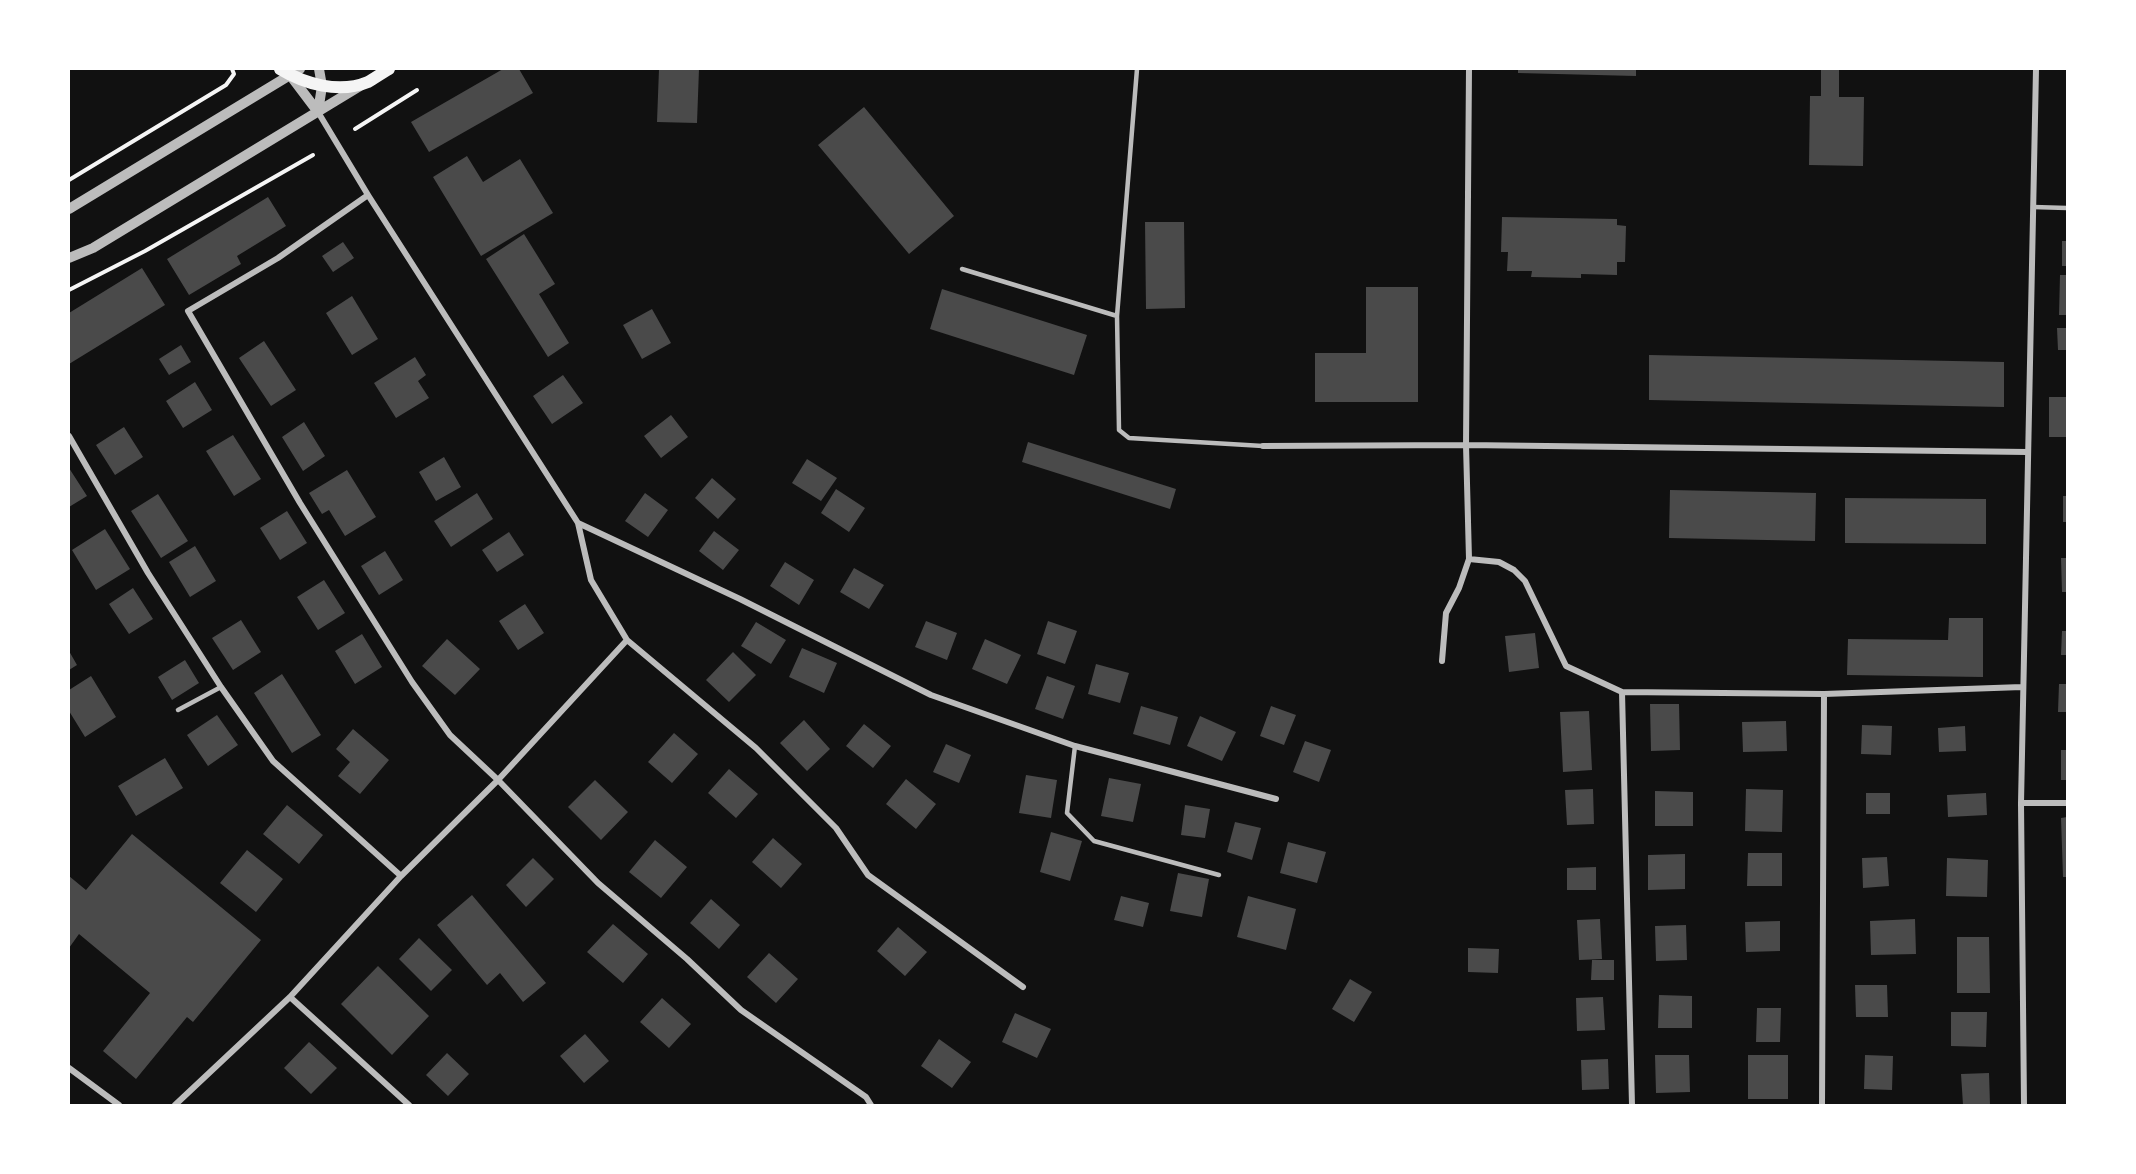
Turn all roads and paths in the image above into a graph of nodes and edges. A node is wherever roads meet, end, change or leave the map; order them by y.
1 (232, 69) edge
2 (319, 69) edge
3 (389, 69) edge
4 (1137, 69) edge
5 (1469, 69) edge
6 (2036, 69) edge
7 (290, 71) edge
8 (367, 82) junction
9 (322, 86) junction
10 (417, 90) dead end
11 (318, 112) junction
12 (355, 129) dead end
13 (314, 155) dead end
14 (69, 180) edge
15 (368, 195) junction
16 (2033, 207) junction
17 (2067, 208) edge
18 (69, 209) edge
19 (69, 258) edge
20 (962, 269) dead end
21 (69, 290) edge
22 (1117, 316) junction
23 (69, 436) edge
24 (1466, 445) junction
25 (1263, 446) joint
26 (2027, 452) junction
27 (578, 522) junction
28 (1469, 559) junction
29 (627, 640) junction
30 (1442, 661) dead end
31 (221, 687) junction
32 (2022, 687) junction
33 (1622, 692) junction
34 (1824, 694) junction
35 (177, 710) dead end
36 (1075, 746) junction
37 (498, 780) junction
38 (1276, 799) dead end
39 (2021, 803) junction
40 (2067, 803) edge
41 (1220, 875) dead end
42 (401, 876) junction
43 (1023, 987) dead end
44 (290, 997) junction
45 (69, 1068) edge
46 (119, 1105) edge
47 (175, 1105) edge
48 (409, 1105) edge
49 (871, 1105) edge
50 (1632, 1105) edge
51 (1822, 1105) edge
52 (2024, 1105) edge

1 - 14 path
2 - 9 street
3 - 8 main road
4 - 22 lane
5 - 24 street
6 - 16 street
7 - 9 main road
7 - 11 street
7 - 18 street
8 - 9 main road
8 - 11 street
9 - 11 street
10 - 12 path
11 - 15 street
11 - 19 street
13 - 21 path
15 - 27 street
15 - 37 street
16 - 17 lane
16 - 26 street
20 - 22 lane
22 - 25 lane
23 - 31 street
24 - 25 street
24 - 26 street
24 - 28 street
26 - 32 street
27 - 29 street
27 - 36 street
28 - 30 street
28 - 33 street
29 - 37 street
29 - 43 street
31 - 35 lane
31 - 42 street
32 - 34 street
32 - 39 street
33 - 34 street
33 - 50 street
34 - 51 street
36 - 38 street
36 - 41 lane
37 - 42 street
37 - 49 street
39 - 40 street
39 - 52 street
42 - 44 street
44 - 47 street
44 - 48 street
45 - 46 street

